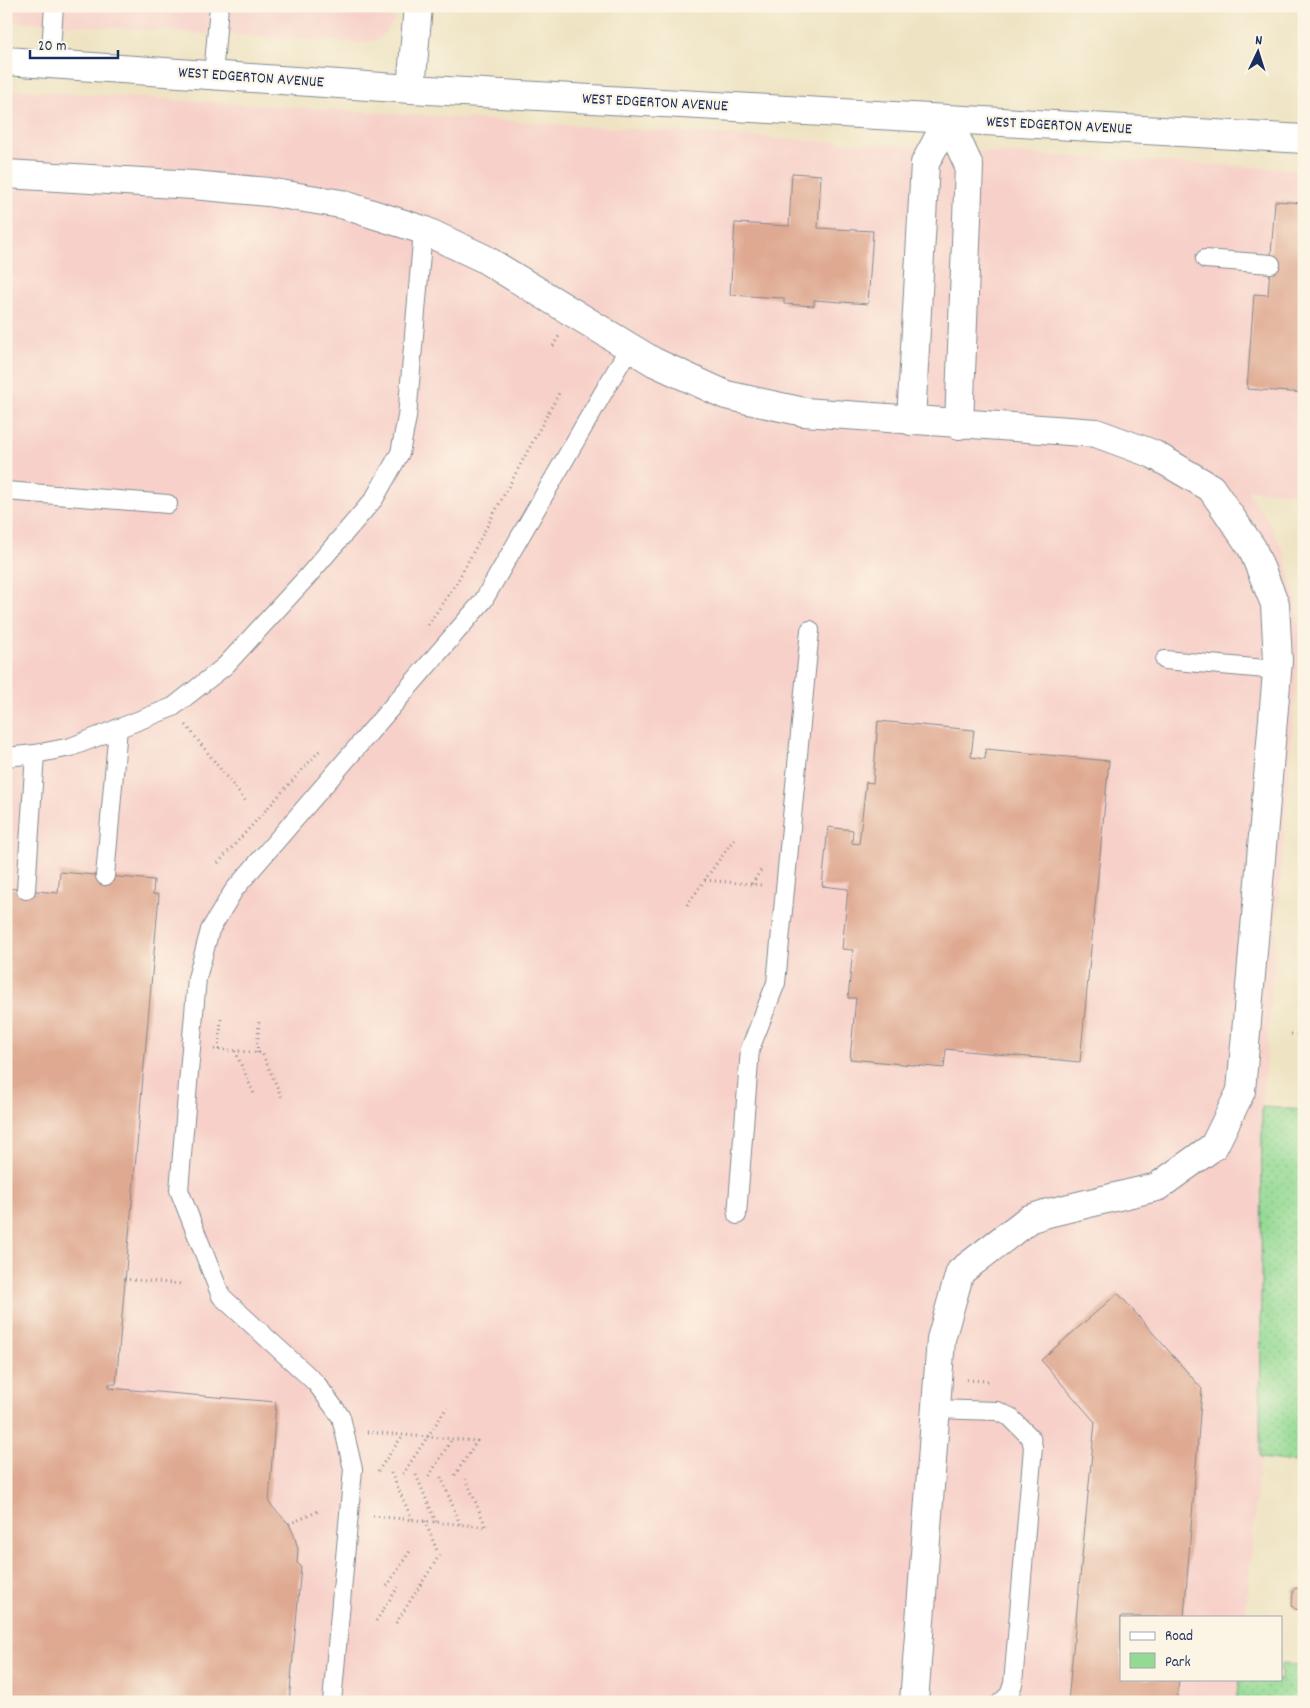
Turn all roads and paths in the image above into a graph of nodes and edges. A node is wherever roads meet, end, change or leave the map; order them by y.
1 (54, 6) edge
2 (219, 6) edge
3 (418, 6) edge
4 (6, 61) edge
5 (50, 64) junction
6 (214, 76) junction
7 (411, 89) junction
8 (948, 120) junction
9 (1304, 139) edge
10 (6, 174) edge
11 (423, 230) junction
12 (1205, 259) dead end
13 (1270, 264) dead end
14 (629, 348) junction
15 (559, 393) dead end
16 (911, 421) junction
17 (959, 425) junction
18 (6, 492) edge
19 (168, 504) dead end
20 (426, 628) dead end
21 (810, 630) dead end
22 (1165, 660) dead end
23 (1277, 670) junction
24 (118, 728) junction
25 (194, 735) dead end
26 (326, 743) dead end
27 (35, 754) junction
28 (6, 757) edge
29 (247, 804) dead end
30 (734, 839) dead end
31 (218, 863) dead end
32 (105, 876) dead end
33 (705, 880) junction
34 (26, 890) dead end
35 (764, 894) dead end
36 (687, 905) dead end
37 (221, 1019) dead end
38 (259, 1022) dead end
39 (1291, 1034) dead end
40 (1304, 1035) edge
41 (210, 1048) dead end
42 (219, 1050) junction
43 (235, 1051) junction
44 (256, 1053) junction
45 (255, 1096) dead end
46 (282, 1098) dead end
47 (737, 1215) dead end
48 (124, 1279) dead end
49 (182, 1284) dead end
50 (447, 1407) dead end
51 (935, 1409) junction
52 (367, 1432) dead end
53 (403, 1435) junction
54 (428, 1437) junction
55 (452, 1439) junction
56 (378, 1471) dead end
57 (391, 1472) dead end
58 (403, 1474) dead end
59 (416, 1475) dead end
60 (429, 1476) dead end
61 (441, 1477) dead end
62 (453, 1478) dead end
63 (466, 1479) dead end
64 (319, 1512) dead end
65 (370, 1516) dead end
66 (412, 1520) junction
67 (425, 1521) junction
68 (436, 1522) junction
69 (289, 1524) dead end
70 (460, 1524) junction
71 (410, 1551) dead end
72 (388, 1586) dead end
73 (398, 1587) dead end
74 (376, 1621) dead end
75 (396, 1623) dead end
76 (332, 1702) edge
77 (914, 1702) edge
78 (1001, 1702) edge

1 - 5 lane
2 - 6 lane
3 - 7 street
4 - 5 street, WEST EDGERTON AVENUE
5 - 6 street, WEST EDGERTON AVENUE
6 - 7 street, WEST EDGERTON AVENUE
7 - 8 street, WEST EDGERTON AVENUE
8 - 9 street, WEST EDGERTON AVENUE
8 - 16 street
8 - 17 street
10 - 11 street
11 - 14 street
11 - 24 lane
12 - 13 lane
14 - 16 street
14 - 76 lane
15 - 20 path
16 - 17 street
17 - 23 street
18 - 19 lane
21 - 47 lane
22 - 23 lane
23 - 51 street
24 - 27 lane
24 - 32 lane
25 - 29 path
26 - 31 path
27 - 28 lane
27 - 34 lane
30 - 33 path
33 - 35 path
33 - 36 path
37 - 42 path
38 - 44 path
39 - 40 path
41 - 42 path
42 - 43 path
43 - 44 path
43 - 45 path
44 - 46 path
48 - 49 path
50 - 54 path
51 - 77 street
51 - 78 lane
52 - 53 path
53 - 54 path
53 - 56 path
54 - 55 path
54 - 58 path
55 - 60 path
55 - 62 path
57 - 66 path
59 - 68 path
61 - 70 path
63 - 70 path
64 - 69 path
65 - 66 path
66 - 67 path
67 - 68 path
67 - 75 path
68 - 70 path
71 - 72 path
73 - 74 path

